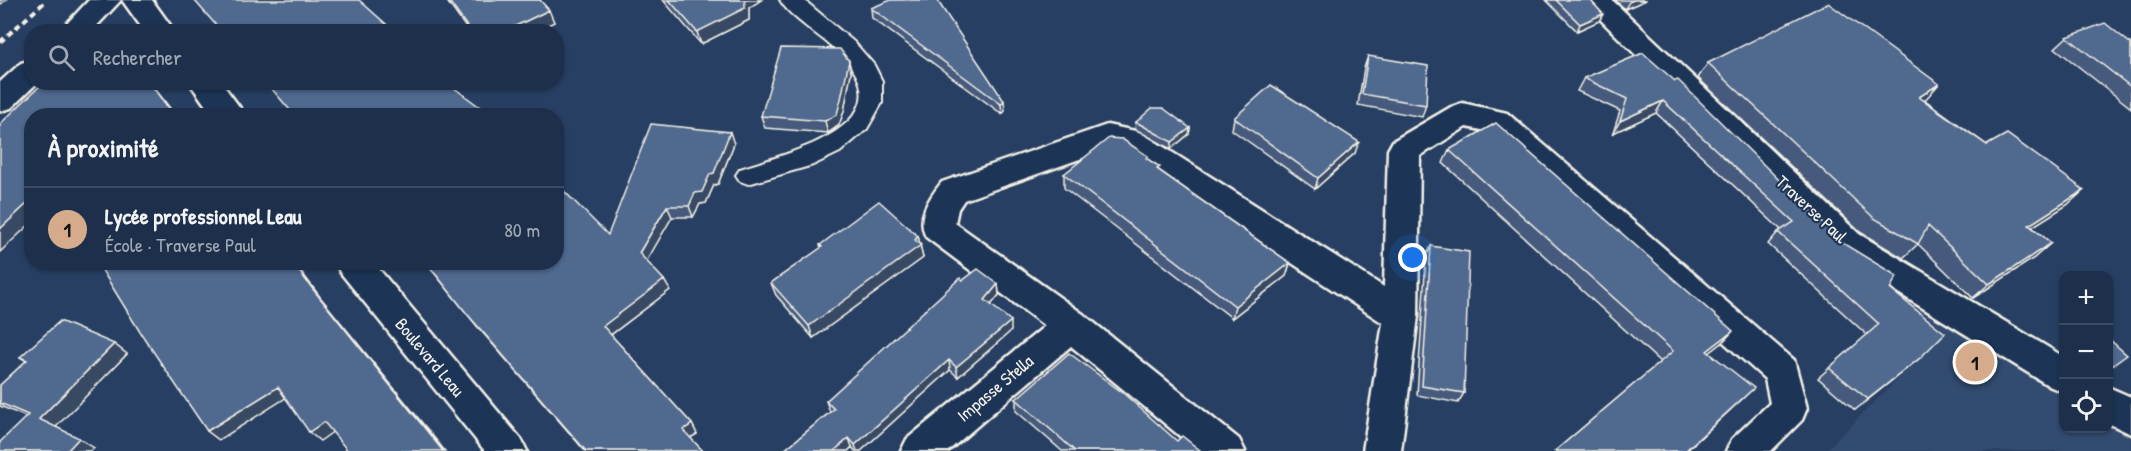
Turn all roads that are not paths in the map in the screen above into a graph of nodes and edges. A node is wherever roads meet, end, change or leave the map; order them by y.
1 (107, 0) edge
2 (136, 0) edge
3 (790, 0) edge
4 (1595, 0) edge
5 (82, 24) edge
6 (155, 24) edge
7 (24, 78) edge
8 (210, 90) edge
9 (0, 100) edge
10 (225, 108) edge
11 (748, 175) dead end
12 (359, 270) edge
13 (1401, 316) junction
14 (1071, 325) junction
15 (2059, 373) edge
16 (2113, 406) edge
17 (2131, 417) edge
18 (508, 451) edge
19 (920, 451) edge
20 (1226, 451) edge
21 (1383, 451) edge
22 (1745, 451) edge

1 - 5 street
2 - 6 street
3 - 11 lane
4 - 15 street, Traverse Paul
7 - 9 street
8 - 10 street
12 - 18 street, Boulevard Leau
13 - 14 street
13 - 21 street
13 - 22 street
14 - 19 street, Impasse Stella
14 - 20 street
16 - 17 street

